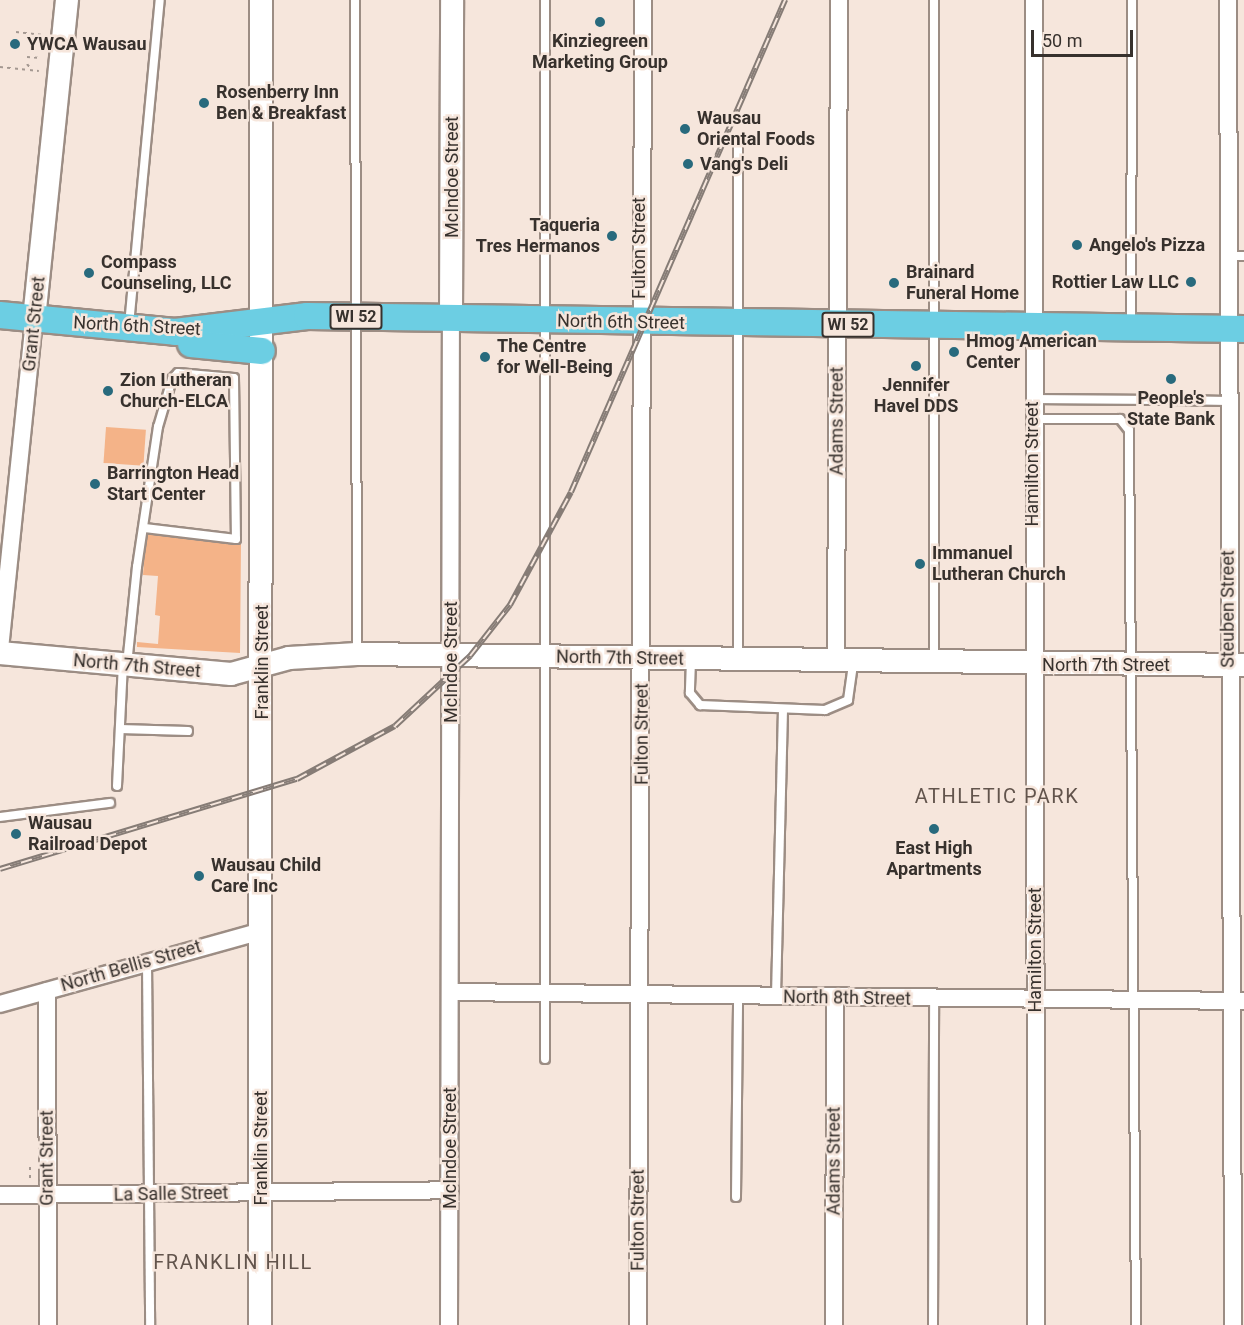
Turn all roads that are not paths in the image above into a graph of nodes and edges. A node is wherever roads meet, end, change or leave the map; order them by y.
1 (67, 0) edge
2 (160, 0) edge
3 (261, 0) edge
4 (355, 0) edge
5 (452, 0) edge
6 (545, 0) edge
7 (643, 0) edge
8 (839, 0) edge
9 (934, 0) edge
10 (1034, 0) edge
11 (1132, 0) edge
12 (1228, 0) edge
13 (738, 143) dead end
14 (1236, 256) edge
15 (0, 315) edge
16 (357, 318) junction
17 (34, 319) junction
18 (451, 319) junction
19 (546, 320) junction
20 (639, 322) junction
21 (261, 323) junction
22 (737, 323) junction
23 (838, 325) junction
24 (936, 326) junction
25 (129, 328) junction
26 (1032, 328) junction
27 (1131, 328) junction
28 (1236, 329) edge
29 (157, 331) junction
30 (262, 351) junction
31 (1032, 399) junction
32 (1158, 400) dead end
33 (1174, 400) dead end
34 (1228, 401) junction
35 (1032, 419) junction
36 (145, 528) junction
37 (0, 651) edge
38 (357, 654) junction
39 (451, 656) junction
40 (546, 657) junction
41 (642, 658) junction
42 (691, 660) junction
43 (738, 661) junction
44 (845, 663) junction
45 (125, 665) junction
46 (934, 665) junction
47 (1131, 665) junction
48 (1236, 665) edge
49 (1032, 666) junction
50 (262, 669) junction
51 (783, 709) junction
52 (120, 729) junction
53 (188, 731) dead end
54 (117, 786) dead end
55 (110, 803) dead end
56 (0, 817) edge
57 (262, 931) junction
58 (147, 961) junction
59 (47, 990) junction
60 (451, 992) junction
61 (546, 993) junction
62 (640, 995) junction
63 (738, 996) junction
64 (776, 996) junction
65 (835, 997) junction
66 (934, 1000) junction
67 (1237, 1001) edge
68 (1035, 1002) junction
69 (1133, 1002) junction
70 (0, 1004) edge
71 (545, 1059) dead end
72 (450, 1190) junction
73 (261, 1192) junction
74 (150, 1195) junction
75 (0, 1196) edge
76 (48, 1196) junction
77 (736, 1197) dead end
78 (48, 1325) edge
79 (150, 1325) edge
80 (260, 1325) edge
81 (449, 1325) edge
82 (638, 1325) edge
83 (834, 1325) edge
84 (933, 1325) edge
85 (1036, 1325) edge
86 (1136, 1325) edge
87 (1233, 1325) edge

1 - 17 street, Grant Street
2 - 25 lane
3 - 21 street, Franklin Street
4 - 16 lane
5 - 18 street, McIndoe Street
6 - 19 lane
7 - 20 street, Fulton Street
8 - 23 street, Adams Street
9 - 24 lane
10 - 26 street, Hamilton Street
11 - 27 lane
12 - 14 street, Steuben Street
13 - 22 lane
14 - 28 street, Steuben Street
15 - 17 main road, North 6th Street / WI 52
16 - 18 main road, North 6th Street / WI 52
16 - 21 main road, North 6th Street / WI 52
16 - 38 lane
17 - 25 main road, North 6th Street / WI 52
17 - 37 street, Grant Street
18 - 19 main road, North 6th Street / WI 52
18 - 39 street, McIndoe Street
19 - 20 main road, North 6th Street / WI 52
19 - 40 lane
20 - 22 main road, North 6th Street / WI 52
20 - 41 street, Fulton Street
21 - 29 main road, North 6th Street / WI 52
21 - 30 street, Franklin Street
22 - 23 main road, North 6th Street / WI 52
22 - 43 lane
23 - 24 main road, North 6th Street / WI 52
23 - 44 street, Adams Street
24 - 26 main road, North 6th Street / WI 52
24 - 46 lane
25 - 29 main road, North 6th Street / WI 52
26 - 27 main road, North 6th Street / WI 52
26 - 31 street, Hamilton Street
27 - 28 main road, North 6th Street / WI 52
28 - 34 street, Steuben Street
29 - 30 main road
30 - 50 street, Franklin Street
31 - 32 lane
31 - 35 street, Hamilton Street
33 - 34 lane
34 - 48 street, Steuben Street
35 - 47 lane
35 - 49 street, Hamilton Street
36 - 36 lane
36 - 45 lane
37 - 45 street, North 7th Street
38 - 39 street, North 7th Street
38 - 50 street, North 7th Street
39 - 40 street, North 7th Street
39 - 60 street, McIndoe Street
40 - 41 street, North 7th Street
40 - 61 lane
41 - 42 street, North 7th Street
41 - 62 street, Fulton Street
42 - 43 street, North 7th Street
42 - 51 lane
43 - 44 street, North 7th Street
44 - 46 street, North 7th Street
44 - 51 lane
45 - 50 street, North 7th Street
45 - 52 lane
46 - 49 street, North 7th Street
47 - 48 street, North 7th Street
47 - 49 street, North 7th Street
47 - 69 lane
48 - 67 street, Steuben Street
49 - 68 street, Hamilton Street
50 - 57 street, Franklin Street
51 - 64 lane
52 - 53 lane
52 - 54 lane
55 - 56 lane
57 - 58 street, North Bellis Street
57 - 73 street, Franklin Street
58 - 59 street, North Bellis Street
58 - 74 lane
59 - 70 street, North Bellis Street
59 - 76 street, Grant Street
60 - 61 street, North 8th Street
60 - 72 street, McIndoe Street
61 - 62 street, North 8th Street
61 - 71 lane
62 - 63 street, North 8th Street
62 - 82 street, Fulton Street
63 - 64 street, North 8th Street
63 - 77 lane
64 - 65 street, North 8th Street
65 - 66 street, North 8th Street
65 - 83 street, Adams Street
66 - 68 street, North 8th Street
66 - 84 lane
67 - 69 street, North 8th Street
67 - 87 street, Steuben Street
68 - 69 street, North 8th Street
68 - 85 street, Hamilton Street
69 - 86 lane
72 - 73 street, La Salle Street
72 - 81 street, McIndoe Street
73 - 74 street, La Salle Street
73 - 80 street, Franklin Street
74 - 76 street, La Salle Street
74 - 79 lane
75 - 76 street, La Salle Street
76 - 78 street, Grant Street

